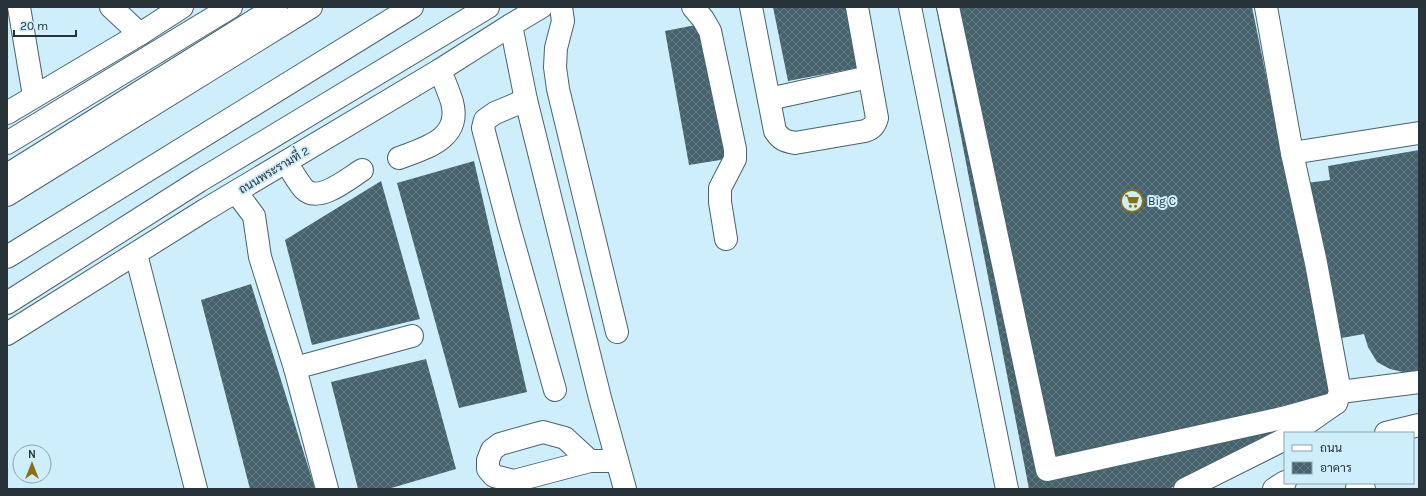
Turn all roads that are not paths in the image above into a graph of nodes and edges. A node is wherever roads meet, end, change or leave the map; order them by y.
1 (19, 7) edge
2 (111, 7) edge
3 (182, 7) edge
4 (231, 7) edge
5 (276, 7) edge
6 (312, 7) edge
7 (393, 7) edge
8 (412, 7) edge
9 (488, 7) edge
10 (541, 7) edge
11 (561, 7) edge
12 (692, 7) edge
13 (751, 7) edge
14 (858, 7) edge
15 (910, 7) edge
16 (948, 7) edge
17 (1266, 7) edge
18 (511, 25) junction
19 (140, 34) junction
20 (440, 70) junction
21 (869, 77) junction
22 (34, 96) junction
23 (769, 99) junction
24 (526, 100) junction
25 (7, 113) edge
26 (1419, 133) edge
27 (7, 143) edge
28 (1292, 153) junction
29 (399, 158) dead end
30 (286, 162) junction
31 (362, 170) dead end
32 (7, 175) edge
33 (236, 192) junction
34 (7, 195) edge
35 (726, 239) dead end
36 (7, 245) edge
37 (136, 254) junction
38 (7, 257) edge
39 (7, 303) edge
40 (617, 332) dead end
41 (7, 334) edge
42 (412, 336) dead end
43 (295, 368) junction
44 (1419, 382) edge
45 (555, 390) dead end
46 (1338, 397) junction
47 (1419, 425) edge
48 (1295, 432) edge
49 (1390, 432) edge
50 (1284, 440) edge
51 (617, 461) junction
52 (590, 462) dead end
53 (1284, 483) edge
54 (196, 489) edge
55 (327, 489) edge
56 (625, 489) edge
57 (1007, 489) edge
58 (1185, 489) edge
59 (1274, 489) edge

1 - 22 main road
2 - 19 main road
3 - 19 main road
4 - 27 main road
5 - 32 main road
6 - 34 main road
7 - 36 main road
8 - 38 main road
9 - 39 main road
10 - 18 main road, ถนนพระรามที่ 2
11 - 40 main road
12 - 35 main road
13 - 23 main road
14 - 21 main road
15 - 57 main road
16 - 46 main road
17 - 28 main road
18 - 20 main road, ถนนพระรามที่ 2
18 - 24 main road
19 - 22 main road
20 - 29 main road
20 - 30 main road, ถนนพระรามที่ 2
21 - 23 main road
21 - 23 main road
22 - 25 main road
24 - 45 main road
24 - 51 main road
26 - 28 main road
28 - 46 main road
30 - 31 main road
30 - 33 main road, ถนนพระรามที่ 2
33 - 37 main road, ถนนพระรามที่ 2
33 - 43 main road
37 - 41 main road, ถนนพระรามที่ 2
37 - 54 main road
42 - 43 main road
43 - 55 main road
44 - 46 main road
46 - 48 main road
47 - 49 main road
50 - 58 main road
51 - 52 main road
51 - 56 main road
53 - 59 main road

